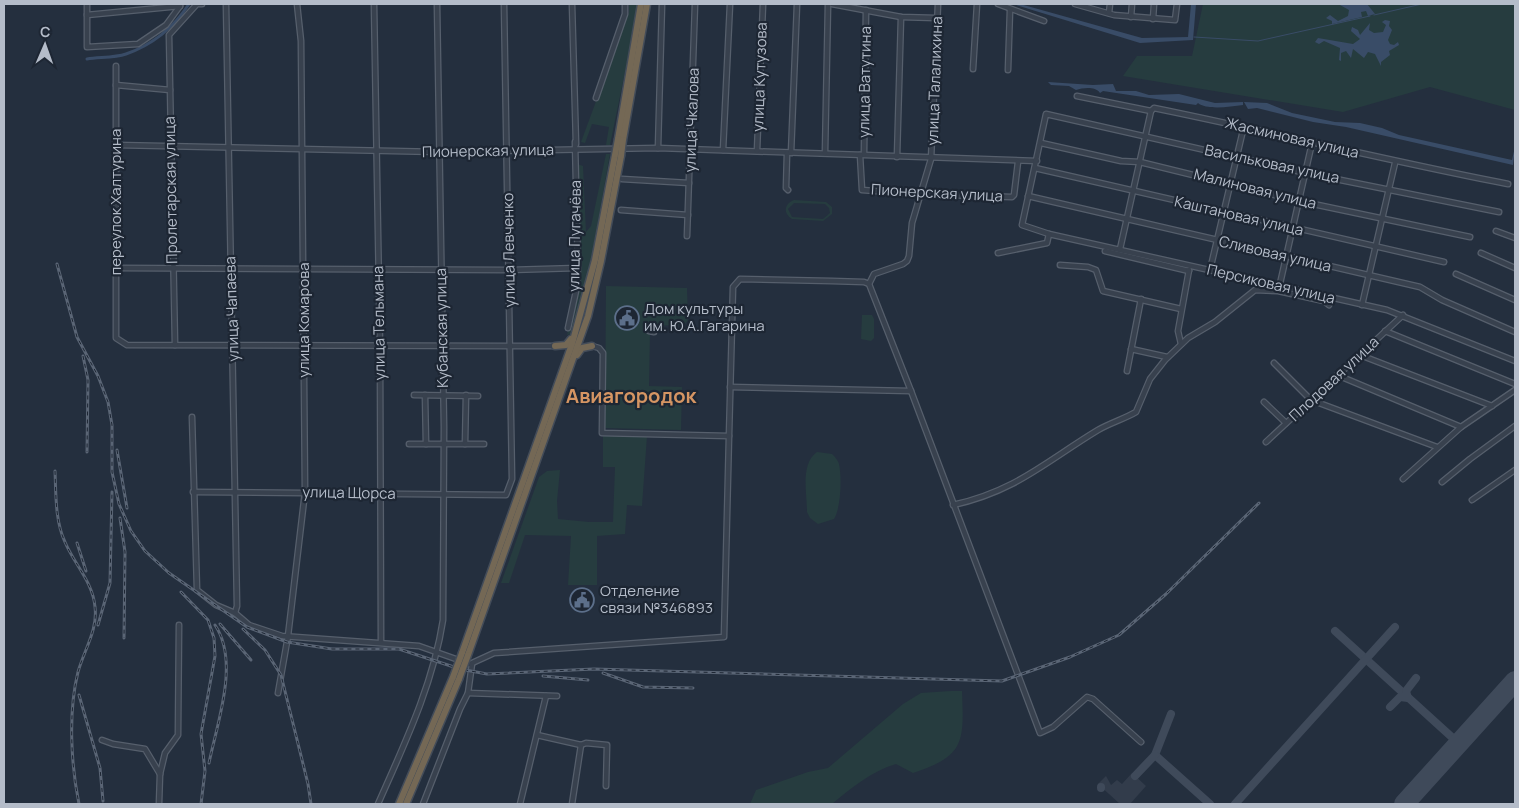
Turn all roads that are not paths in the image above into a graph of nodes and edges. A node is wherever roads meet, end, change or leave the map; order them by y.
1 (87, 4) edge
2 (202, 4) edge
3 (226, 4) edge
4 (297, 4) edge
5 (374, 4) edge
6 (437, 4) edge
7 (504, 4) edge
8 (572, 4) edge
9 (625, 4) edge
10 (641, 4) edge
11 (647, 4) edge
12 (662, 4) edge
13 (695, 4) edge
14 (730, 4) edge
15 (763, 4) edge
16 (797, 4) edge
17 (828, 4) edge
18 (832, 4) edge
19 (938, 4) edge
20 (977, 4) edge
21 (998, 4) edge
22 (1075, 4) edge
23 (1110, 4) edge
24 (1132, 4) edge
25 (1154, 4) edge
26 (1176, 4) edge
27 (1086, 5) edge
28 (866, 10) junction
29 (1010, 10) junction
30 (1109, 14) junction
31 (87, 15) junction
32 (901, 17) junction
33 (1131, 17) junction
34 (936, 18) junction
35 (1153, 19) junction
36 (1044, 22) dead end
37 (116, 66) dead end
38 (973, 69) dead end
39 (1008, 70) dead end
40 (116, 85) junction
41 (170, 90) junction
42 (1077, 96) dead end
43 (596, 98) dead end
44 (1151, 111) junction
45 (1244, 126) junction
46 (1146, 136) junction
47 (620, 139) junction
48 (575, 142) junction
49 (1041, 143) junction
50 (1312, 143) junction
51 (116, 145) junction
52 (170, 147) junction
53 (229, 148) junction
54 (583, 148) junction
55 (658, 148) junction
56 (576, 149) junction
57 (691, 149) junction
58 (302, 150) junction
59 (723, 150) junction
60 (377, 151) junction
61 (507, 151) junction
62 (757, 151) junction
63 (439, 152) junction
64 (789, 153) junction
65 (825, 153) junction
66 (862, 155) junction
67 (897, 157) junction
68 (1237, 157) junction
69 (932, 159) junction
70 (1037, 161) junction
71 (1018, 162) junction
72 (1140, 162) junction
73 (1396, 163) junction
74 (1035, 168) junction
75 (1306, 173) junction
76 (622, 179) dead end
77 (689, 183) junction
78 (1231, 183) junction
79 (1508, 184) dead end
80 (1389, 189) junction
81 (788, 190) dead end
82 (1133, 192) junction
83 (922, 193) junction
84 (1028, 196) junction
85 (1300, 200) junction
86 (621, 210) dead end
87 (1225, 211) junction
88 (1498, 212) dead end
89 (688, 215) junction
90 (1127, 218) junction
91 (1382, 219) junction
92 (1293, 228) junction
93 (1496, 231) dead end
94 (1049, 234) junction
95 (687, 236) dead end
96 (1470, 237) dead end
97 (1515, 238) edge
98 (1218, 241) junction
99 (1375, 247) junction
100 (1120, 249) junction
101 (1105, 251) dead end
102 (998, 253) dead end
103 (1481, 253) dead end
104 (1286, 257) junction
105 (598, 260) junction
106 (1444, 262) dead end
107 (1060, 265) dead end
108 (173, 267) junction
109 (230, 267) junction
110 (304, 267) junction
111 (115, 268) junction
112 (378, 268) junction
113 (441, 268) junction
114 (578, 268) junction
115 (1189, 268) junction
116 (1515, 268) edge
117 (509, 270) junction
118 (1210, 270) junction
119 (1456, 274) dead end
120 (1369, 275) junction
121 (869, 284) junction
122 (1279, 289) junction
123 (1141, 299) junction
124 (1515, 300) edge
125 (1330, 305) dead end
126 (1362, 305) junction
127 (1181, 309) junction
128 (1403, 315) junction
129 (588, 316) junction
130 (579, 320) junction
131 (568, 328) dead end
132 (1385, 332) junction
133 (1515, 332) edge
134 (1181, 344) junction
135 (175, 345) junction
136 (511, 345) junction
137 (234, 346) junction
138 (304, 346) junction
139 (380, 346) junction
140 (442, 346) junction
141 (555, 346) junction
142 (592, 346) junction
143 (1131, 349) junction
144 (1360, 354) junction
145 (1168, 357) junction
146 (1515, 361) edge
147 (1274, 363) dead end
148 (569, 371) junction
149 (1127, 371) dead end
150 (561, 375) junction
151 (1337, 376) junction
152 (1515, 384) edge
153 (730, 387) junction
154 (1515, 390) edge
155 (911, 391) junction
156 (443, 394) junction
157 (466, 394) junction
158 (414, 395) dead end
159 (425, 395) junction
160 (478, 396) dead end
161 (1311, 400) junction
162 (1264, 402) dead end
163 (1492, 406) junction
164 (552, 411) junction
165 (192, 417) dead end
166 (1286, 423) junction
167 (1515, 426) edge
168 (1461, 427) junction
169 (728, 436) junction
170 (1266, 442) dead end
171 (409, 444) dead end
172 (426, 444) junction
173 (444, 444) junction
174 (464, 444) junction
175 (484, 444) dead end
176 (1436, 447) junction
177 (1515, 470) edge
178 (1403, 479) dead end
179 (1442, 482) dead end
180 (193, 492) junction
181 (235, 492) junction
182 (306, 492) junction
183 (380, 493) junction
184 (443, 494) junction
185 (506, 495) joint
186 (1472, 500) dead end
187 (953, 504) junction
188 (235, 613) junction
189 (179, 625) dead end
190 (288, 636) junction
191 (381, 642) junction
192 (436, 652) junction
193 (472, 664) junction
194 (456, 678) junction
195 (278, 693) dead end
196 (468, 694) junction
197 (546, 696) junction
198 (557, 696) dead end
199 (537, 735) junction
200 (102, 740) dead end
201 (1141, 742) dead end
202 (581, 745) junction
203 (160, 774) junction
204 (606, 786) dead end
205 (159, 804) edge
206 (378, 804) edge
207 (399, 804) edge
208 (406, 804) edge
209 (423, 804) edge
210 (520, 804) edge
211 (572, 804) edge

1 - 31 street
2 - 41 street, Пролетарская улица
3 - 53 street, улица Чапаева
4 - 58 street, улица Комарова
5 - 60 street, улица Тельмана
6 - 63 street, Кубанская улица
7 - 61 street, улица Левченко
8 - 48 street, улица Пугачёва
9 - 43 street
10 - 47 highway
11 - 47 highway
12 - 55 street
13 - 57 street, улица Чкалова
14 - 59 street
15 - 62 street, улица Кутузова
16 - 64 street
17 - 65 street
18 - 28 street
19 - 34 street, улица Талалихина
20 - 38 street
21 - 29 street
22 - 27 street
23 - 30 street
24 - 33 street
25 - 35 street
26 - 35 street
27 - 30 street
28 - 32 street
28 - 66 street, улица Ватутина
29 - 36 street
29 - 39 street
30 - 33 street
31 - 31 street
32 - 34 street
32 - 67 street
33 - 35 street
34 - 69 street, улица Талалихина
37 - 40 street, переулок Халтурина
40 - 41 street
40 - 51 street, переулок Халтурина
41 - 52 street, Пролетарская улица
42 - 44 street, Жасминовая улица
44 - 45 street, Жасминовая улица
44 - 46 street
45 - 50 street, Жасминовая улица
45 - 68 street
46 - 49 street, Васильковая улица
46 - 68 street, Васильковая улица
46 - 72 street
47 - 105 highway, bridge
48 - 54 street
48 - 56 street, улица Пугачёва
49 - 70 street
49 - 72 street, Малиновая улица
50 - 73 street, Жасминовая улица
50 - 75 street
51 - 52 street, Пионерская улица
51 - 111 street, переулок Халтурина
52 - 53 street, Пионерская улица
52 - 108 street, Пролетарская улица
53 - 58 street, Пионерская улица
53 - 109 street, улица Чапаева
54 - 55 street, Пионерская улица
54 - 56 street, Пионерская улица
55 - 57 street, Пионерская улица
56 - 61 street, Пионерская улица
56 - 114 street, улица Пугачёва
57 - 59 street, Пионерская улица
57 - 77 street, улица Чкалова
58 - 60 street, Пионерская улица
58 - 110 street, улица Комарова
59 - 62 street, Пионерская улица
60 - 63 street, Пионерская улица
60 - 112 street, улица Тельмана
61 - 63 street, Пионерская улица
61 - 117 street, улица Левченко
62 - 64 street, Пионерская улица
63 - 113 street, Кубанская улица
64 - 65 street, Пионерская улица
64 - 81 street
65 - 66 street, Пионерская улица
66 - 67 street, Пионерская улица
66 - 83 street, Пионерская улица
67 - 69 street, Пионерская улица
68 - 75 street, Васильковая улица
68 - 78 street
69 - 71 street, Пионерская улица
69 - 83 street, улица Талалихина
70 - 71 street, Пионерская улица
70 - 74 street
71 - 83 street, Пионерская улица
72 - 78 street, Малиновая улица
72 - 82 street
73 - 79 street, Жасминовая улица
73 - 80 street
74 - 82 street, Каштановая улица
74 - 84 street
75 - 80 street, Васильковая улица
75 - 85 street
76 - 77 street
77 - 89 street, улица Чкалова
78 - 85 street, Малиновая улица
78 - 87 street
80 - 88 street, Васильковая улица
80 - 91 street
82 - 87 street, Каштановая улица
82 - 90 street
83 - 121 street, улица Талалихина
84 - 90 street, Сливовая улица
84 - 94 street, Персиковая улица
85 - 91 street, Малиновая улица
85 - 92 street
86 - 89 street
87 - 92 street, Каштановая улица
87 - 98 street
89 - 95 street, улица Чкалова
90 - 98 street, Сливовая улица
90 - 100 street
91 - 96 street, Малиновая улица
91 - 99 street
92 - 99 street, Каштановая улица
92 - 104 street
93 - 97 street
94 - 100 street, Персиковая улица
94 - 102 street
98 - 104 street, Сливовая улица
98 - 118 street
99 - 106 street, Каштановая улица
99 - 120 street
100 - 115 street, Персиковая улица
101 - 115 street
103 - 116 street
104 - 120 street, Сливовая улица
104 - 122 street
105 - 129 highway
105 - 130 highway
107 - 123 street
108 - 109 street
108 - 111 street
108 - 135 street, Пролетарская улица
109 - 110 street
109 - 137 street, улица Чапаева
110 - 112 street
110 - 138 street, улица Комарова
111 - 135 street, переулок Халтурина
112 - 113 street
112 - 139 street, улица Тельмана
113 - 117 street
113 - 140 street, Кубанская улица
114 - 117 street
114 - 131 street, улица Пугачёва
115 - 118 street, Персиковая улица
115 - 127 street
117 - 136 street, улица Левченко
118 - 122 street, Персиковая улица
119 - 124 street
120 - 126 street
120 - 133 street, Сливовая улица
121 - 153 street
121 - 155 street
122 - 125 street
122 - 126 street, Персиковая улица
122 - 134 street
123 - 127 street
123 - 143 street
126 - 128 street, Персиковая улица
127 - 134 street
128 - 132 street, Плодовая улица
128 - 146 street, Персиковая улица
129 - 142 highway
129 - 148 highway
130 - 141 highway
130 - 150 highway
132 - 144 street, Плодовая улица
132 - 152 street
134 - 145 street
135 - 137 street
136 - 140 street
136 - 141 street
136 - 185 street, улица Левченко
137 - 138 street
137 - 181 street, улица Чапаева
138 - 139 street
138 - 182 street, улица Комарова
139 - 140 street
139 - 183 street, улица Тельмана
140 - 156 street, Кубанская улица
141 - 150 highway
142 - 148 highway
142 - 169 street
143 - 145 street
143 - 149 street
144 - 151 street, Плодовая улица
144 - 163 street
145 - 187 street
147 - 161 street
148 - 164 highway
150 - 164 highway
151 - 161 street, Плодовая улица
151 - 168 street
153 - 155 street
153 - 169 street
154 - 163 street
155 - 187 street
156 - 157 street
156 - 159 street
156 - 173 street, Кубанская улица
157 - 160 street
157 - 174 street
158 - 159 street
159 - 172 street
161 - 166 street, Плодовая улица
161 - 176 street
162 - 166 street
163 - 168 street
164 - 194 highway, bridge
165 - 180 street
166 - 170 street, Плодовая улица
167 - 179 street
168 - 176 street
169 - 193 street
171 - 172 street
172 - 173 street
173 - 174 street
173 - 184 street, Кубанская улица
174 - 175 street
176 - 178 street
177 - 186 street
180 - 181 street, улица Щорса
180 - 188 street
181 - 182 street, улица Щорса
181 - 188 street, улица Чапаева
182 - 183 street, улица Щорса
182 - 190 street, улица Комарова
183 - 184 street, улица Щорса
183 - 191 street, улица Тельмана
184 - 185 street, улица Щорса
184 - 192 street, Кубанская улица
187 - 201 street
188 - 190 street
189 - 203 street
190 - 191 street
190 - 195 street, улица Комарова
191 - 192 street
192 - 193 street
192 - 206 street, Кубанская улица
193 - 196 street
194 - 207 highway
194 - 208 highway
196 - 197 street
196 - 209 street
197 - 198 street
197 - 199 street
199 - 202 street
199 - 210 street
200 - 203 street
202 - 204 street
202 - 211 street
203 - 205 street

